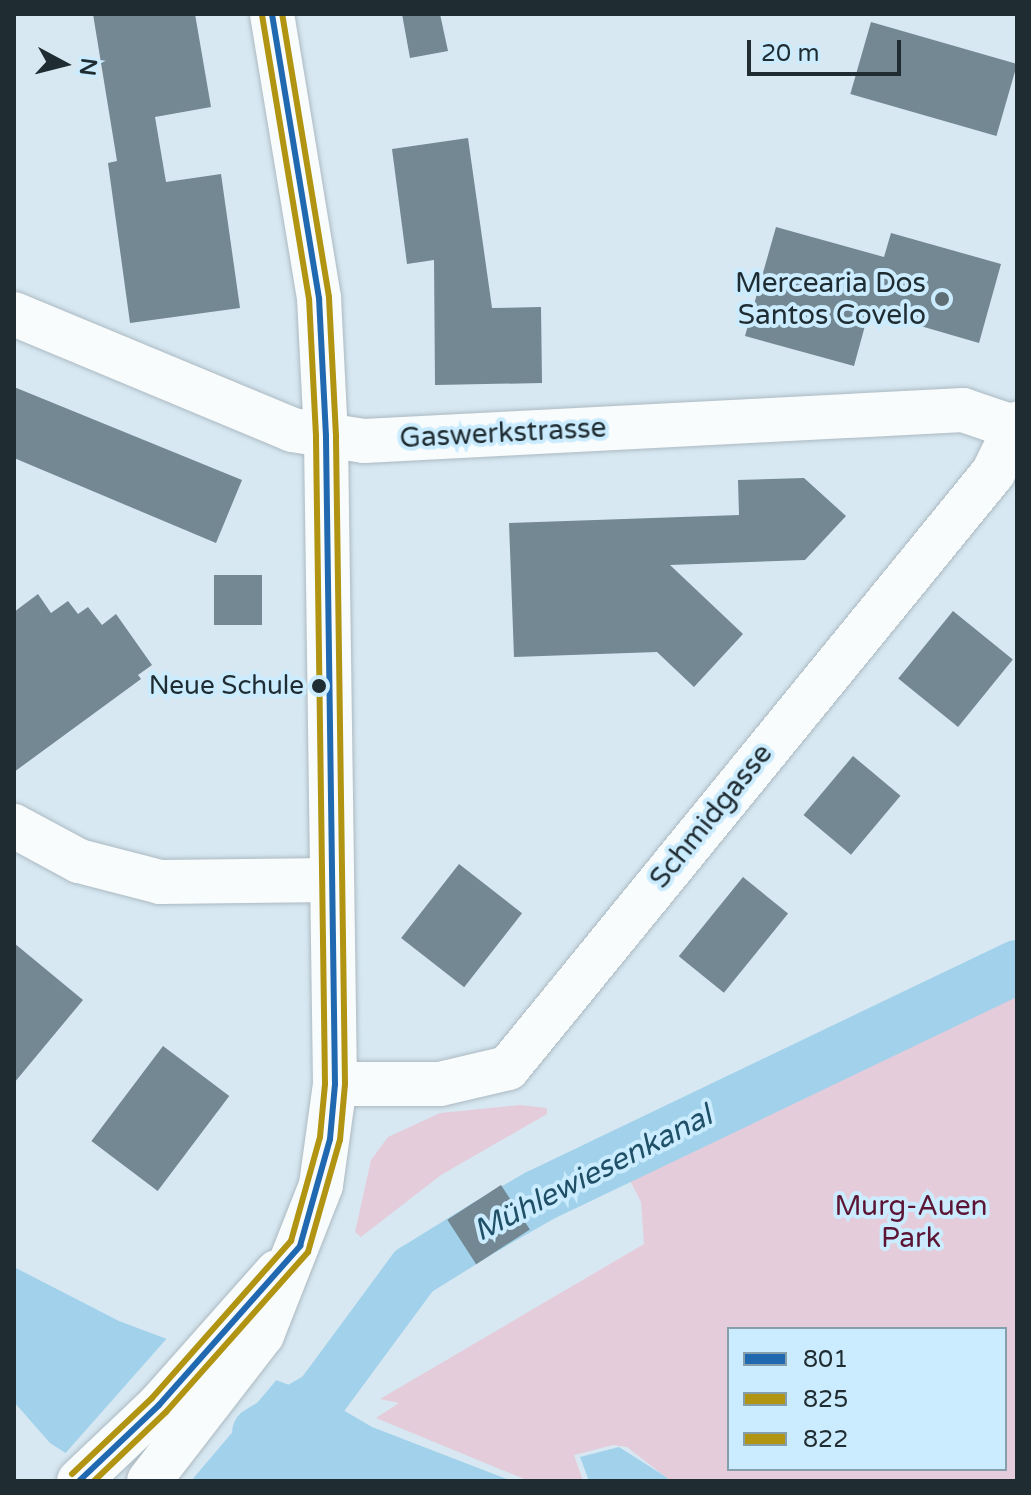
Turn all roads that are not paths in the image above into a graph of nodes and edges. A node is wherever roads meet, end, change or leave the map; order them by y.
1 (272, 14) edge
2 (14, 314) edge
3 (1015, 426) edge
4 (345, 439) junction
5 (14, 826) edge
6 (332, 880) junction
7 (335, 1084) junction
8 (249, 1326) junction
9 (79, 1481) edge
10 (149, 1481) edge

1 - 4 street
2 - 4 street, Gaswerkstrasse
3 - 4 street, Gaswerkstrasse
3 - 7 street, Schmidgasse
4 - 6 street
5 - 6 street
6 - 7 street
7 - 8 street
8 - 9 street
8 - 10 street

